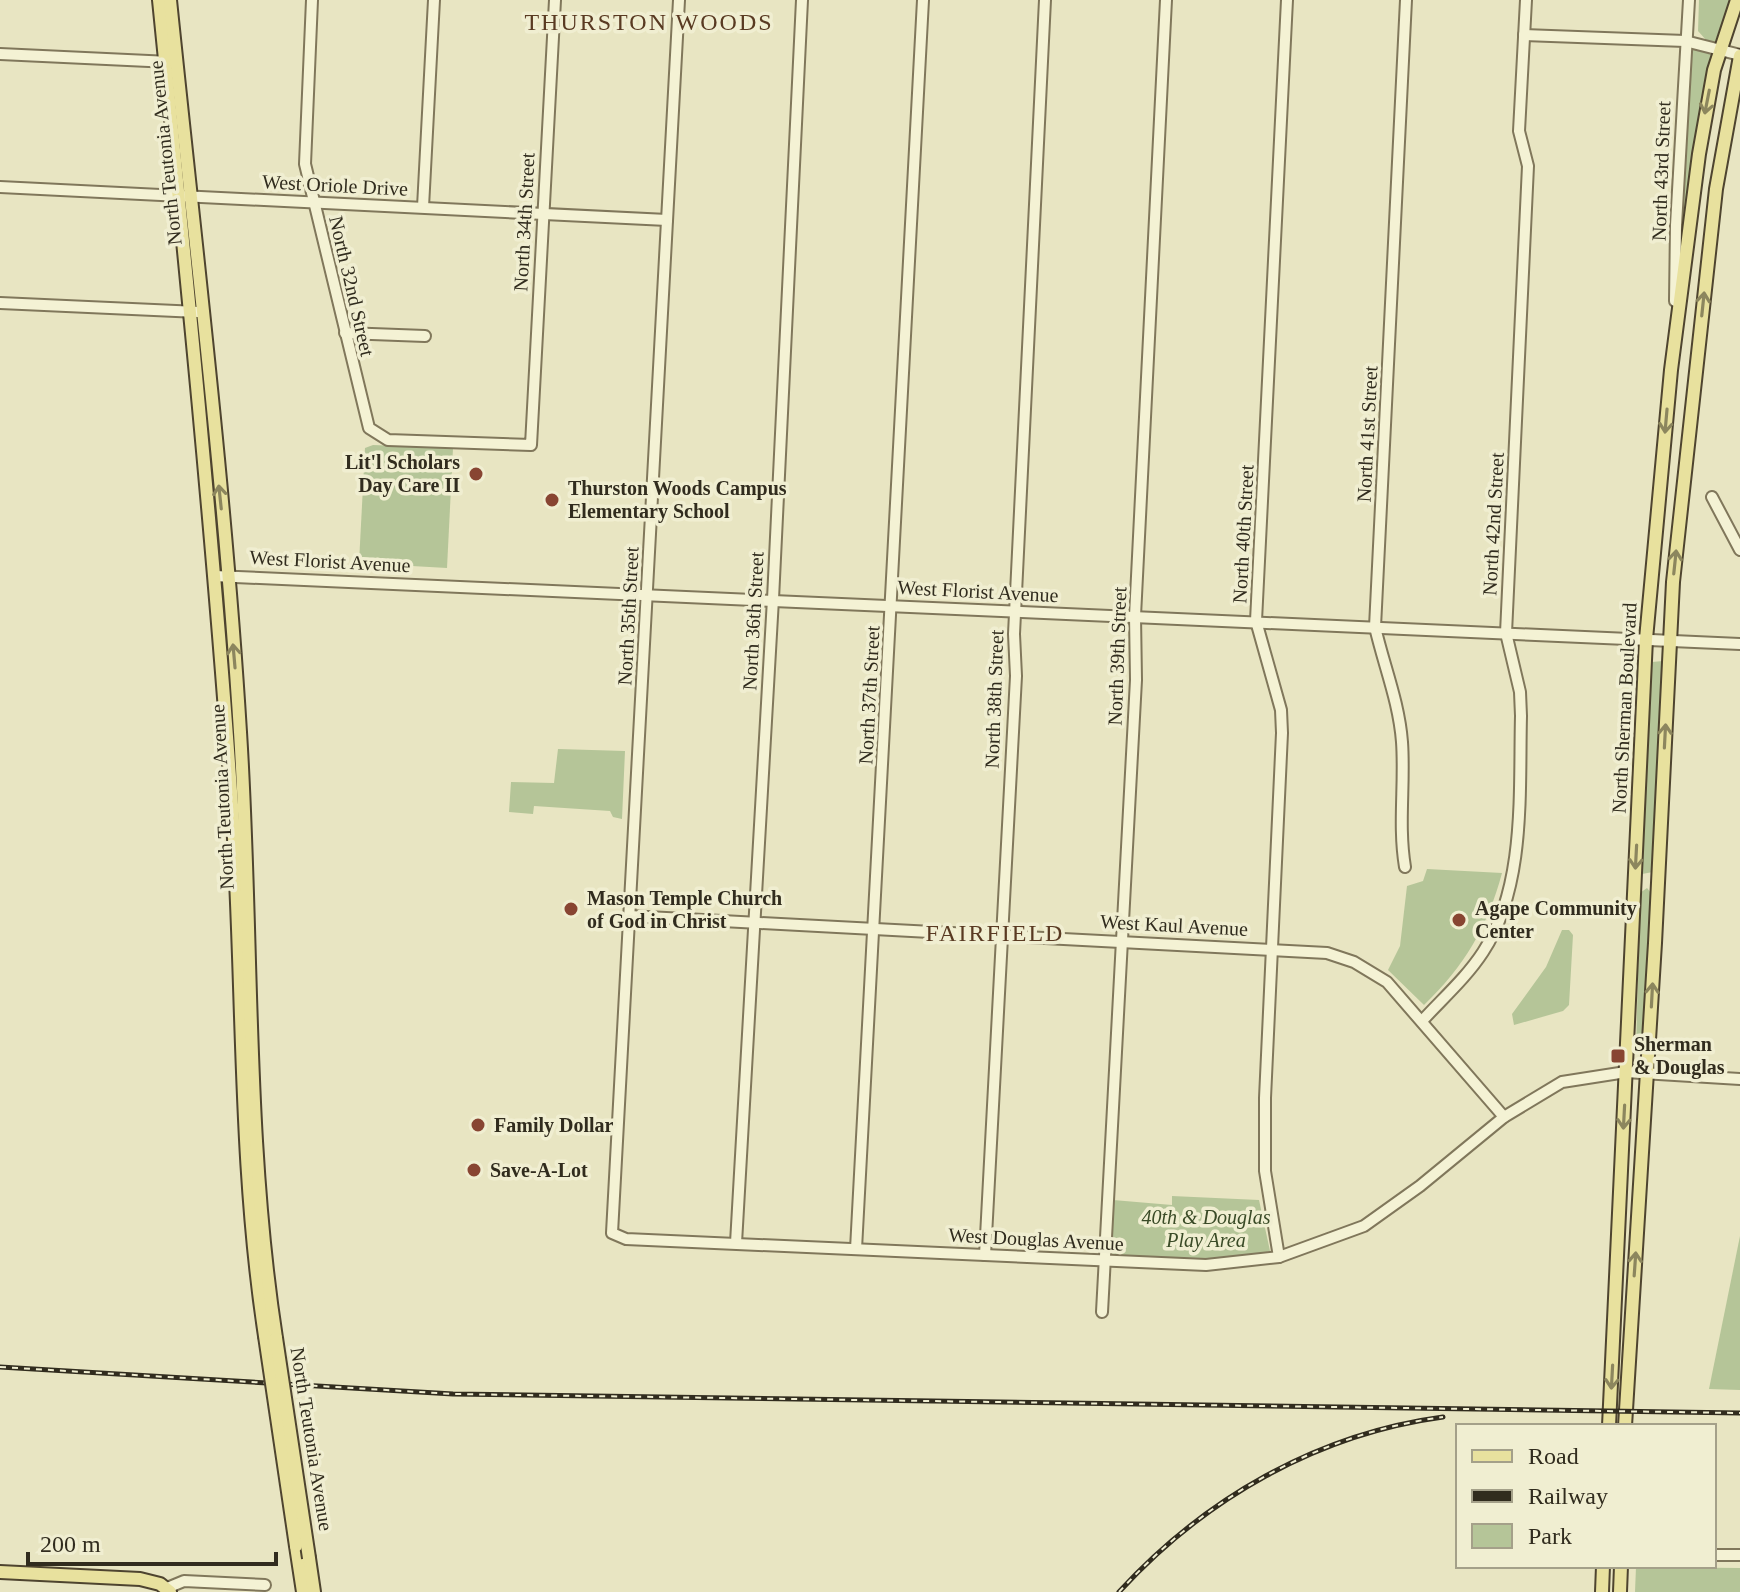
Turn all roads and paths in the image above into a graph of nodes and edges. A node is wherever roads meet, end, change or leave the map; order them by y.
1 (159, 0) edge
2 (170, 0) edge
3 (312, 0) edge
4 (434, 0) edge
5 (555, 0) edge
6 (679, 0) edge
7 (802, 0) edge
8 (923, 0) edge
9 (1045, 0) edge
10 (1166, 0) edge
11 (1287, 0) edge
12 (1406, 0) edge
13 (1526, 0) edge
14 (1689, 0) edge
15 (1737, 0) edge
16 (1524, 35) junction
17 (1685, 41) junction
18 (1721, 51) junction
19 (0, 54) edge
20 (1740, 55) edge
21 (171, 62) junction
22 (0, 187) edge
23 (184, 196) junction
24 (314, 203) junction
25 (423, 207) junction
26 (542, 213) junction
27 (667, 220) junction
28 (0, 303) edge
29 (196, 312) junction
30 (345, 333) junction
31 (425, 336) dead end
32 (1675, 343) junction
33 (374, 435) joint
34 (1712, 497) dead end
35 (1740, 550) edge
36 (228, 575) junction
37 (214, 576) junction
38 (648, 593) junction
39 (773, 599) junction
40 (891, 605) junction
41 (1015, 610) junction
42 (1135, 616) junction
43 (1256, 621) junction
44 (1375, 627) junction
45 (1506, 633) junction
46 (1646, 639) junction
47 (1670, 640) junction
48 (1740, 644) edge
49 (1405, 867) dead end
50 (629, 916) junction
51 (756, 923) junction
52 (876, 928) junction
53 (1001, 935) junction
54 (1120, 940) junction
55 (1275, 947) junction
56 (1422, 1021) junction
57 (1626, 1072) junction
58 (1647, 1073) junction
59 (1740, 1079) edge
60 (1504, 1117) junction
61 (612, 1233) joint
62 (736, 1243) junction
63 (856, 1249) junction
64 (985, 1255) junction
65 (1279, 1257) junction
66 (1103, 1261) junction
67 (1102, 1312) dead end
68 (271, 1337) junction
69 (1609, 1424) edge
70 (1625, 1424) edge
71 (1716, 1555) edge
72 (1740, 1555) edge
73 (1603, 1568) edge
74 (1621, 1568) edge
75 (0, 1572) edge
76 (265, 1585) dead end
77 (169, 1590) edge
78 (303, 1592) edge
79 (314, 1592) edge
80 (1602, 1592) edge
81 (1620, 1592) edge

1 - 21 main road, North Teutonia Avenue
2 - 21 main road, North Teutonia Avenue
3 - 24 street, North 32nd Street
4 - 25 street
5 - 26 street, North 34th Street
6 - 27 street, North 35th Street
7 - 39 street, North 36th Street
8 - 40 street, North 37th Street
9 - 41 street, North 38th Street
10 - 42 street, North 39th Street
11 - 43 street, North 40th Street
12 - 44 street, North 41st Street
13 - 16 street, North 42nd Street
14 - 17 street, North 43rd Street
15 - 18 main road, North Sherman Boulevard
16 - 17 street
16 - 45 street, North 42nd Street
17 - 18 street
17 - 32 street, North 43rd Street
18 - 20 street
18 -> 32 main road, North Sherman Boulevard
19 - 21 street
47 -> 20 main road, North Sherman Boulevard
21 - 23 main road, North Teutonia Avenue
22 - 23 street, West Oriole Drive
23 - 24 street, West Oriole Drive
23 - 29 main road, North Teutonia Avenue
24 - 25 street, West Oriole Drive
24 - 30 street, North 32nd Street
25 - 26 street, West Oriole Drive
26 - 27 street, West Oriole Drive
26 - 33 street, North 34th Street
27 - 38 street, North 35th Street
28 - 29 street
36 -> 29 main road, North Teutonia Avenue
29 - 37 main road, North Teutonia Avenue
30 - 31 street
30 - 33 street, North 32nd Street
32 -> 46 main road, North Sherman Boulevard
34 - 35 street
36 - 37 street, West Florist Avenue
36 - 38 street, West Florist Avenue
68 -> 36 main road, North Teutonia Avenue
37 - 68 main road, North Teutonia Avenue
38 - 39 street, West Florist Avenue
38 - 50 street, North 35th Street
39 - 40 street, West Florist Avenue
39 - 51 street, North 36th Street
40 - 41 street, West Florist Avenue
40 - 52 street, North 37th Street
41 - 42 street, West Florist Avenue
41 - 53 street, North 38th Street
42 - 43 street, West Florist Avenue
42 - 54 street, North 39th Street
43 - 44 street, West Florist Avenue
43 - 55 street, North 40th Street
44 - 45 street, West Florist Avenue
44 - 49 street, North 41st Street
45 - 46 street, West Florist Avenue
45 - 56 street, North 42nd Street
46 - 47 street, West Florist Avenue
46 -> 57 main road, North Sherman Boulevard
47 - 48 street, West Florist Avenue
58 -> 47 main road, North Sherman Boulevard
50 - 51 street, West Kaul Avenue
50 - 61 street, North 35th Street
51 - 52 street, West Kaul Avenue
51 - 62 street, North 36th Street
52 - 53 street, West Kaul Avenue
52 - 63 street, North 37th Street
53 - 54 street, West Kaul Avenue
53 - 64 street, North 38th Street
54 - 55 street, West Kaul Avenue
54 - 66 street, North 39th Street
55 - 56 street, West Kaul Avenue
55 - 65 street, North 40th Street
56 - 60 street, West Kaul Avenue
57 - 58 street, West Douglas Avenue
57 - 60 street, West Douglas Avenue
57 -> 69 main road, North Sherman Boulevard
58 - 59 street, West Douglas Avenue
70 -> 58 main road, North Sherman Boulevard
60 - 65 street, West Douglas Avenue
61 - 62 street, West Douglas Avenue
62 - 63 street, West Douglas Avenue
63 - 64 street, West Douglas Avenue
64 - 66 street, West Douglas Avenue
65 - 66 street, West Douglas Avenue
66 - 67 street, North 39th Street
68 - 78 main road, North Teutonia Avenue, bridge
68 - 79 main road, North Teutonia Avenue, bridge
71 - 72 street
73 - 80 main road
74 - 81 main road
75 - 77 main road
76 - 77 street

